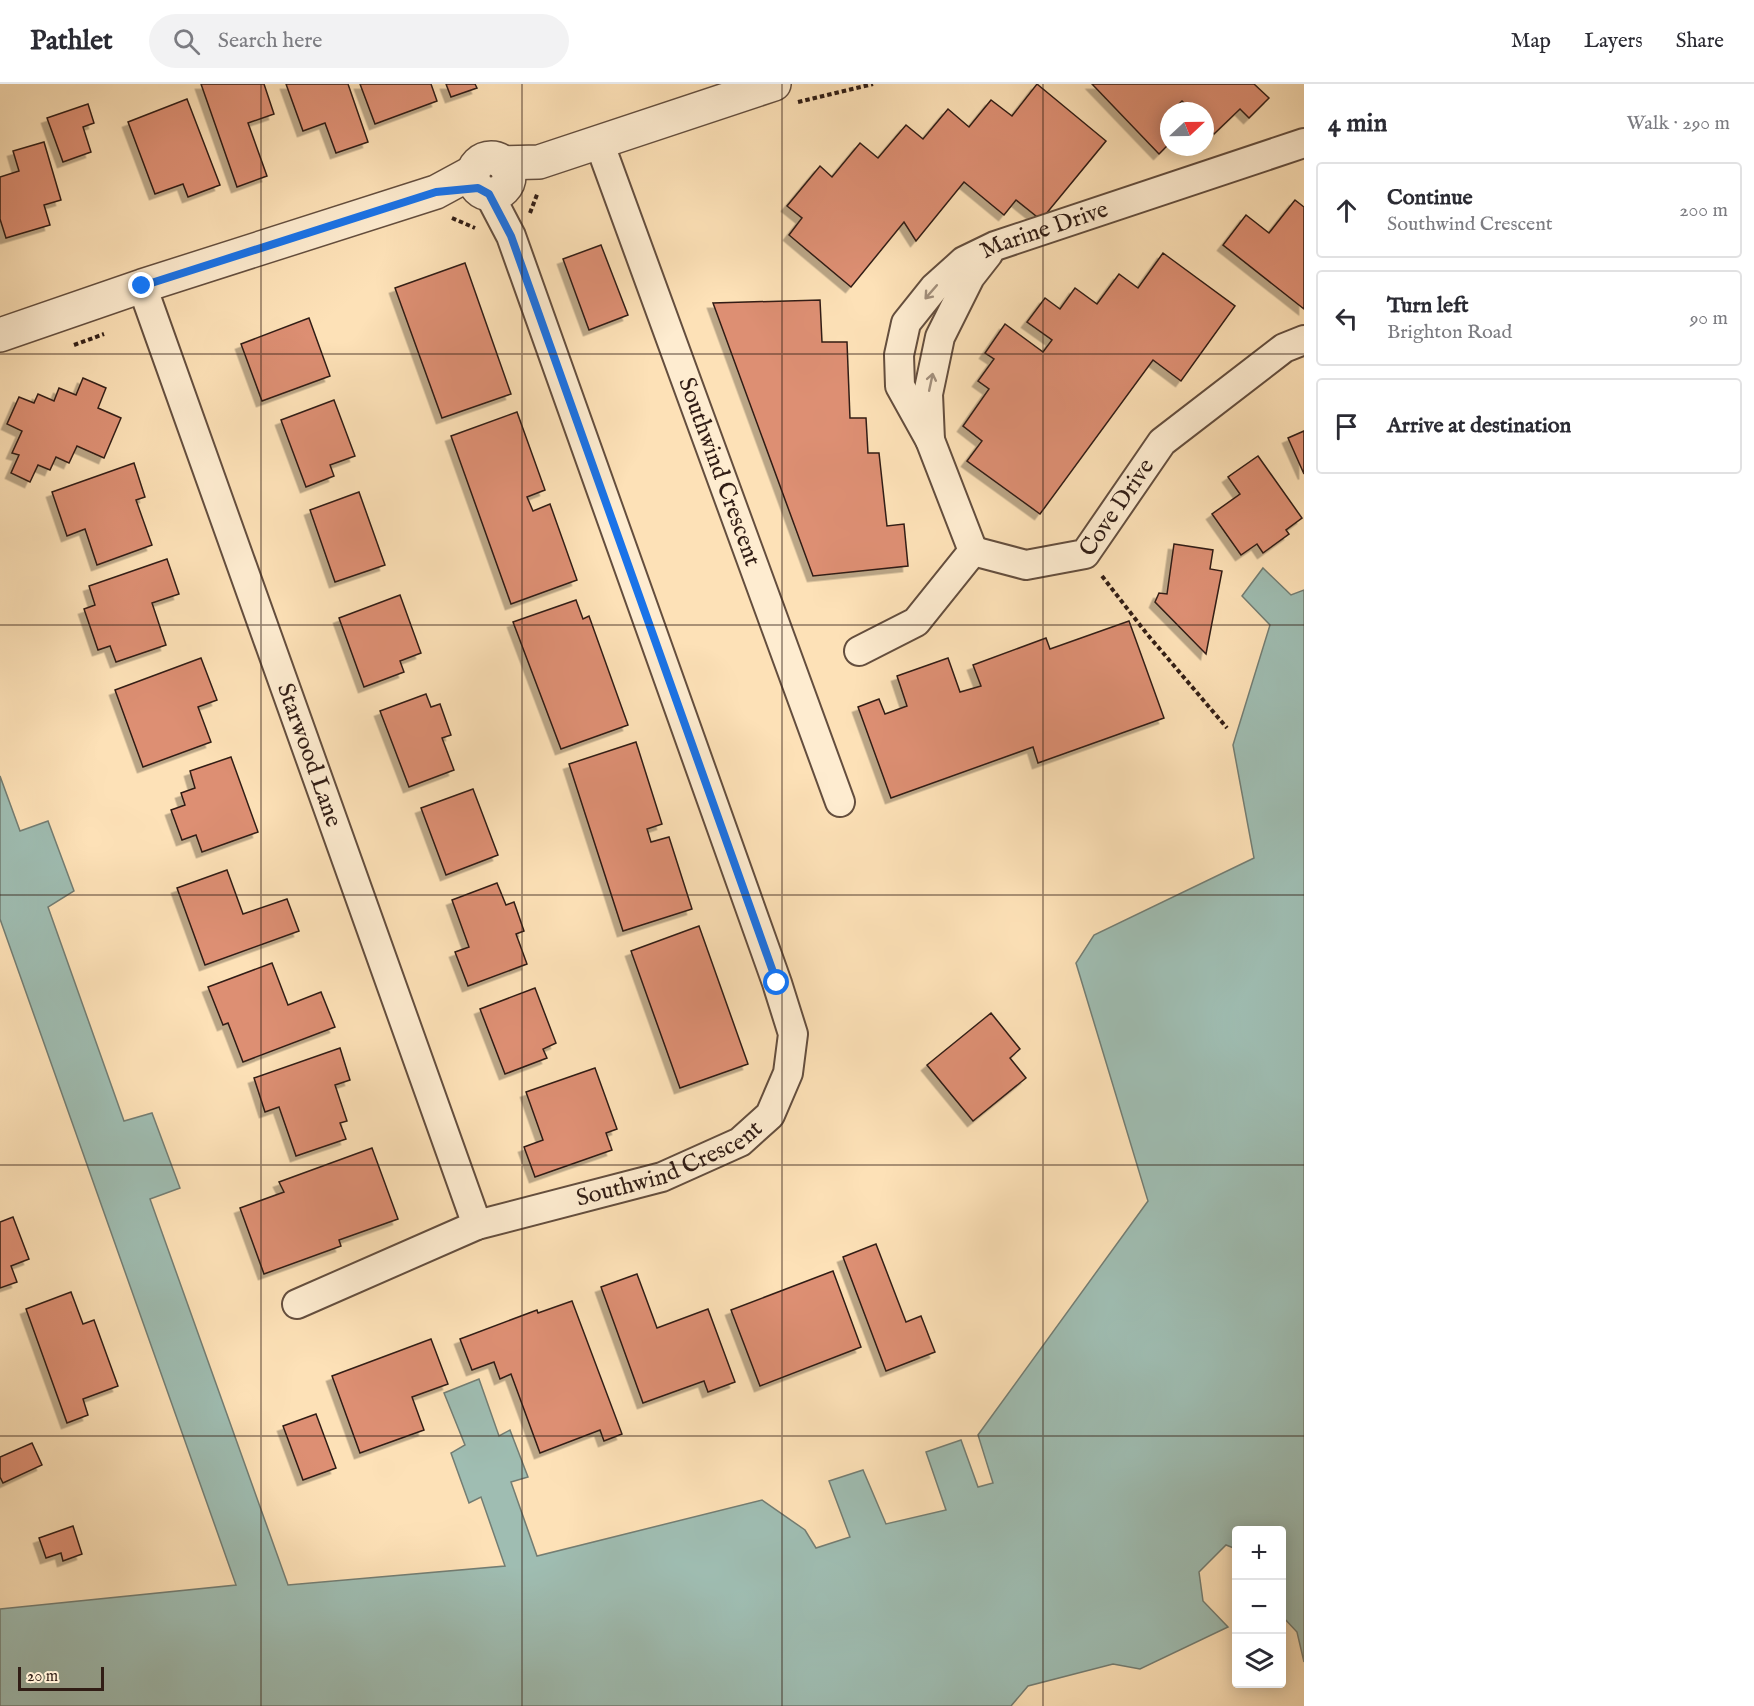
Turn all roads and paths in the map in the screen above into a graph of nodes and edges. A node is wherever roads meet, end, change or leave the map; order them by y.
1 (774, 84) edge
2 (599, 142) junction
3 (1304, 143) edge
4 (492, 182) junction
5 (995, 246) junction
6 (142, 286) junction
7 (0, 335) edge
8 (1304, 340) edge
9 (930, 440) junction
10 (973, 551) junction
11 (1085, 554) junction
12 (859, 651) dead end
13 (1227, 728) dead end
14 (840, 802) dead end
15 (477, 1225) junction
16 (297, 1304) dead end

1 - 2 street
2 - 4 street
2 - 14 street, Southwind Crescent
3 - 5 street, Marine Drive
4 - 6 street
4 - 15 street, Southwind Crescent
9 -> 5 street, Marine Drive
5 -> 9 street
6 - 7 street
6 - 15 street, Starwood Lane
8 - 11 street, Cove Drive
9 - 10 street, Marine Drive
10 - 11 street, Cove Drive
10 - 12 street
11 - 13 path
15 - 16 street, Southwind Crescent

